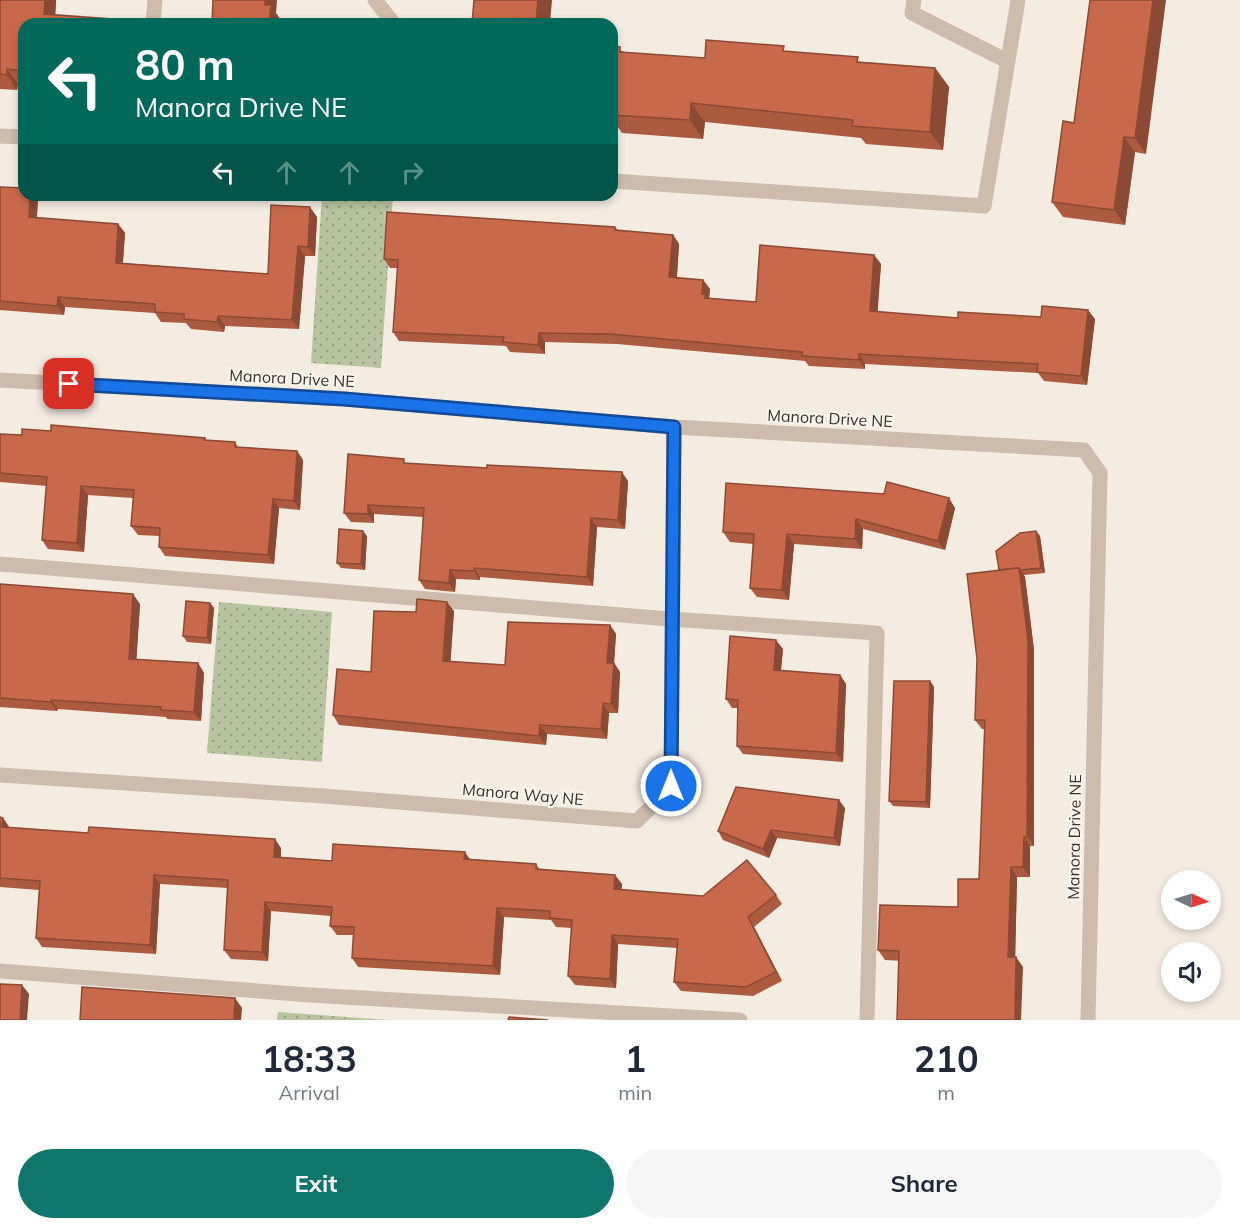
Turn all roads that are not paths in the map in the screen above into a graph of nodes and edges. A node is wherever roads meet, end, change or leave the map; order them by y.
1 (155, 0) edge
2 (375, 0) edge
3 (914, 0) edge
4 (1018, 0) edge
5 (154, 18) edge
6 (389, 18) edge
7 (1007, 61) junction
8 (0, 136) edge
9 (18, 137) edge
10 (618, 181) edge
11 (0, 380) edge
12 (674, 427) junction
13 (0, 564) edge
14 (670, 619) junction
15 (0, 776) edge
16 (0, 971) edge
17 (740, 1020) edge
18 (867, 1020) edge
19 (1088, 1020) edge

1 - 5 street
2 - 6 street
3 - 7 street
4 - 7 street
7 - 10 street
8 - 9 street
11 - 12 street, Manora Drive NE
12 - 14 street, Manora Way NE
12 - 19 street, Manora Drive NE
13 - 14 street
14 - 15 street, Manora Way NE
14 - 18 street
16 - 17 street

